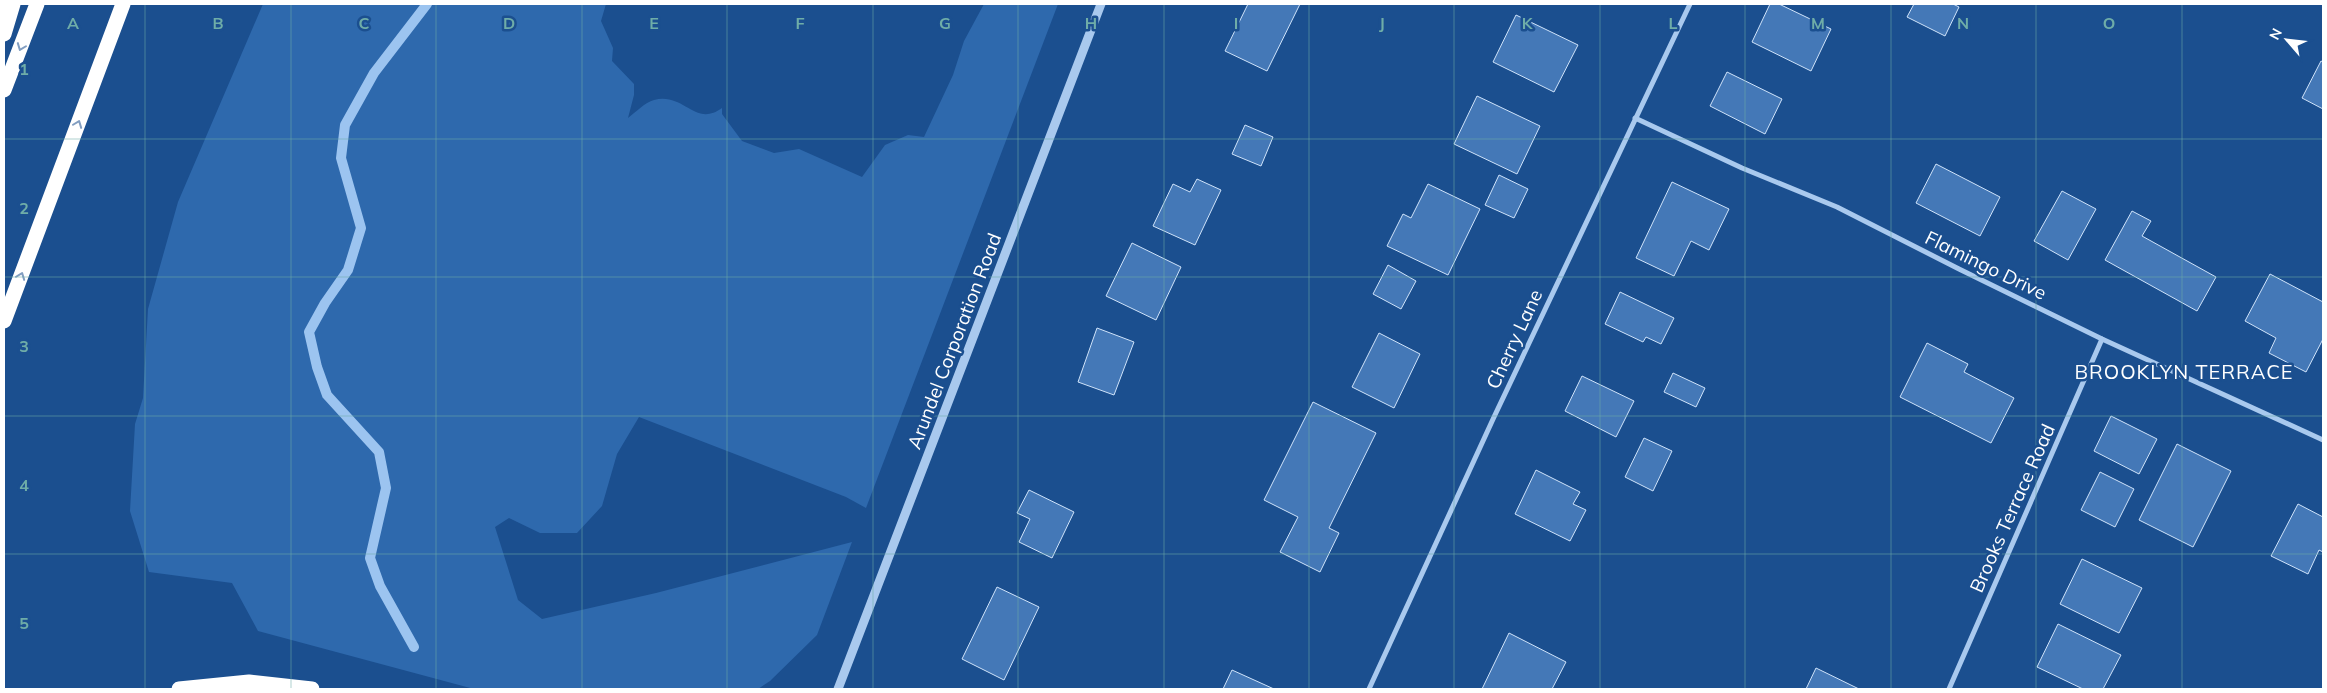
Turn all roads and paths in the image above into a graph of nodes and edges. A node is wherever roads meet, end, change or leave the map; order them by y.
1 (13, 4) edge
2 (37, 4) edge
3 (123, 4) edge
4 (1100, 4) edge
5 (1690, 4) edge
6 (4, 34) edge
7 (4, 90) edge
8 (1635, 118) junction
9 (4, 321) edge
10 (2102, 339) junction
11 (2323, 440) edge
12 (179, 689) edge
13 (312, 689) edge
14 (838, 689) edge
15 (1369, 689) edge
16 (1949, 689) edge

1 - 6 highway
2 -> 7 highway
9 -> 3 highway
4 - 14 street, Arundel Corporation Road
5 - 8 street, Cherry Lane
8 - 10 street, Flamingo Drive
8 - 15 street, Cherry Lane
10 - 11 street, Flamingo Drive
10 - 16 street, Brooks Terrace Road
12 - 13 highway

